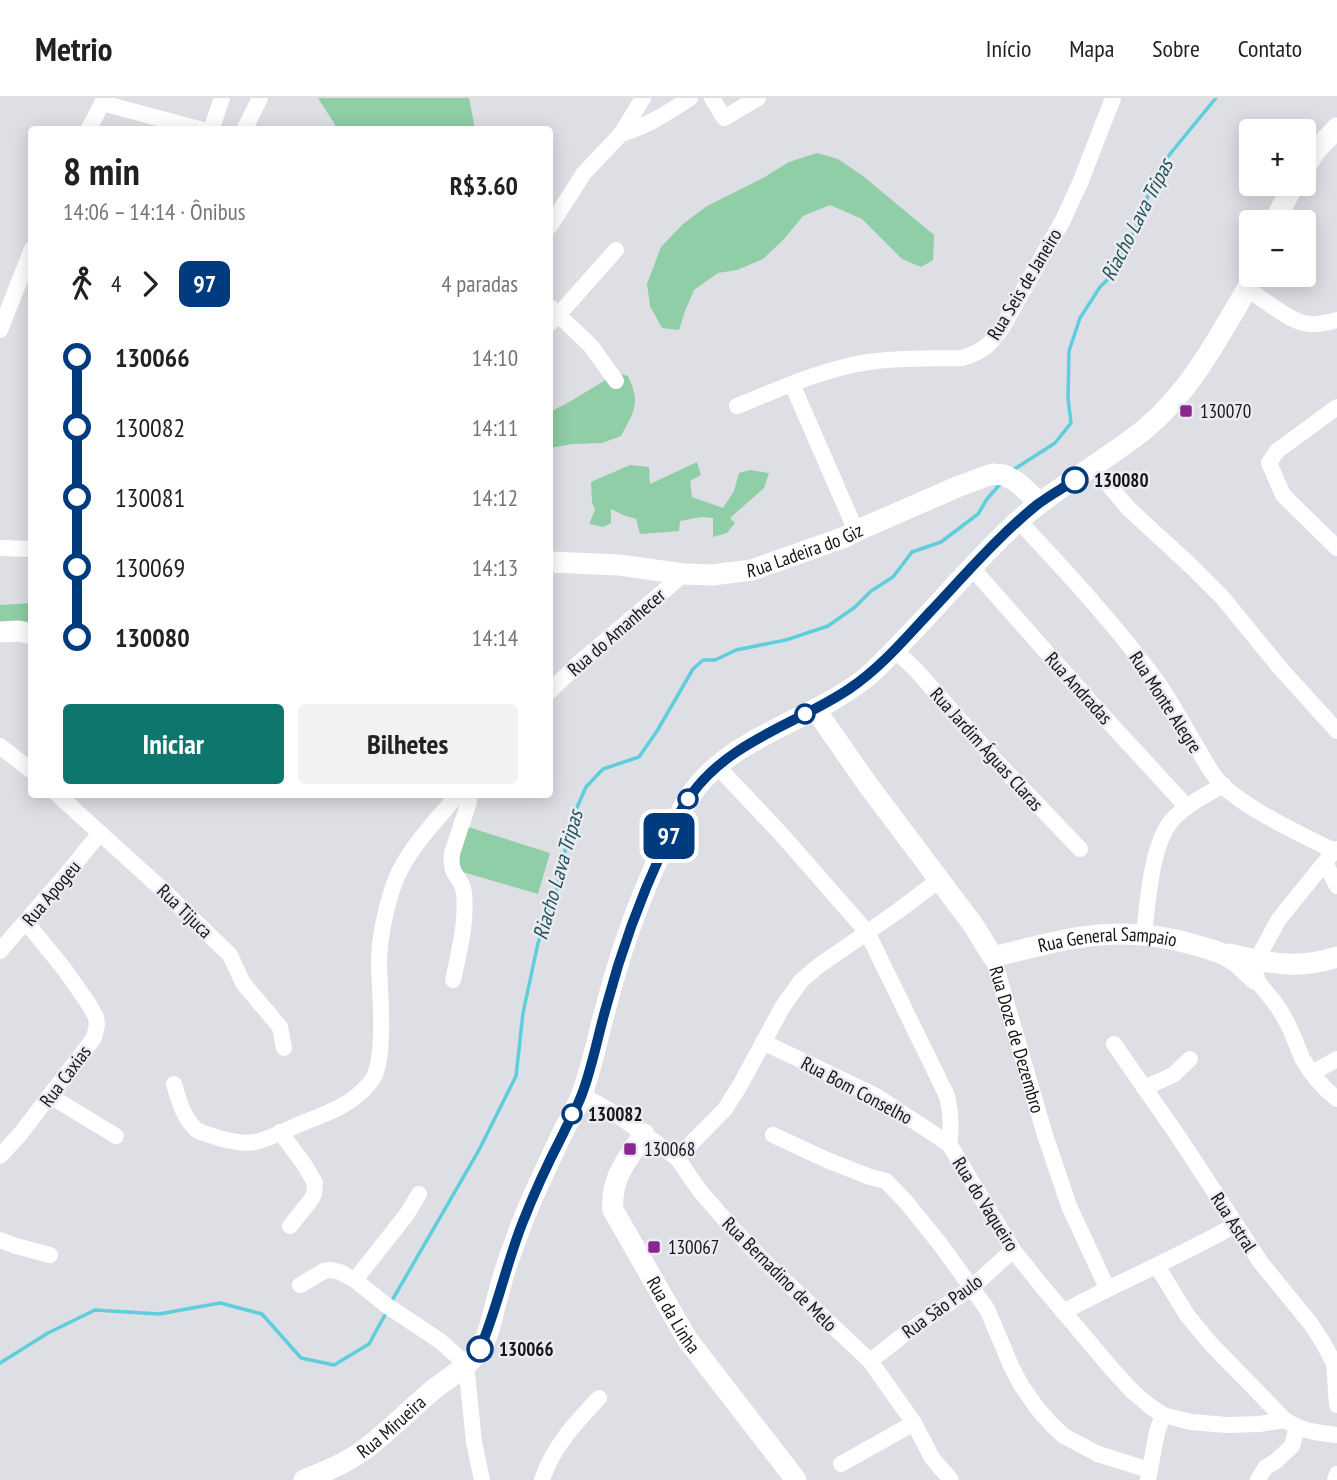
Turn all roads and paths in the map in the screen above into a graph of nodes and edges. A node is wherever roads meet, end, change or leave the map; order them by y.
1 (222, 98) edge
2 (260, 98) edge
3 (643, 98) edge
4 (690, 98) edge
5 (712, 98) edge
6 (758, 98) edge
7 (1113, 98) edge
8 (103, 100) edge
9 (90, 126) edge
10 (190, 126) edge
11 (212, 126) edge
12 (246, 126) edge
13 (1337, 128) edge
14 (621, 134) junction
15 (1316, 150) edge
16 (553, 221) edge
17 (616, 250) dead end
18 (28, 259) edge
19 (1247, 287) edge
20 (1255, 287) edge
21 (553, 315) edge
22 (1337, 320) edge
23 (0, 330) edge
24 (616, 381) dead end
25 (792, 384) junction
26 (737, 406) dead end
27 (1337, 407) edge
28 (1094, 467) junction
29 (1040, 503) junction
30 (1019, 521) junction
31 (856, 531) junction
32 (0, 548) edge
33 (1337, 548) edge
34 (28, 549) edge
35 (553, 562) edge
36 (972, 568) junction
37 (684, 574) junction
38 (0, 632) edge
39 (28, 633) edge
40 (895, 650) junction
41 (553, 688) edge
42 (815, 709) junction
43 (1337, 731) edge
44 (0, 746) edge
45 (717, 766) junction
46 (28, 768) edge
47 (1223, 785) junction
48 (61, 798) edge
49 (455, 798) edge
50 (468, 798) edge
51 (1187, 807) junction
52 (100, 833) junction
53 (1080, 849) dead end
54 (1332, 855) edge
55 (939, 880) junction
56 (1337, 886) edge
57 (26, 922) junction
58 (867, 932) junction
59 (1144, 934) junction
60 (0, 951) edge
61 (993, 957) junction
62 (1337, 957) edge
63 (1256, 970) junction
64 (453, 980) dead end
65 (763, 1042) junction
66 (1114, 1044) dead end
67 (284, 1048) dead end
68 (1190, 1059) dead end
69 (1337, 1059) edge
70 (1312, 1073) junction
71 (174, 1084) dead end
72 (1144, 1088) junction
73 (582, 1095) junction
74 (50, 1096) junction
75 (1337, 1099) edge
76 (280, 1132) junction
77 (644, 1133) junction
78 (773, 1135) dead end
79 (116, 1136) dead end
80 (948, 1144) junction
81 (0, 1156) edge
82 (677, 1158) junction
83 (419, 1194) dead end
84 (1235, 1225) junction
85 (290, 1226) dead end
86 (0, 1240) edge
87 (1013, 1250) junction
88 (50, 1255) dead end
89 (1157, 1266) junction
90 (355, 1280) junction
91 (300, 1285) dead end
92 (971, 1288) junction
93 (1107, 1288) junction
94 (1063, 1311) junction
95 (870, 1361) junction
96 (1336, 1362) edge
97 (466, 1364) junction
98 (599, 1398) dead end
99 (1337, 1405) edge
100 (1163, 1415) junction
101 (914, 1423) junction
102 (1291, 1424) junction
103 (1337, 1435) edge
104 (841, 1464) dead end
105 (1337, 1474) edge
106 (1149, 1475) edge
107 (304, 1480) edge
108 (482, 1480) edge
109 (542, 1480) edge
110 (796, 1480) edge
111 (951, 1480) edge
112 (1258, 1480) edge
113 (1335, 1480) edge

1 - 11 street
2 - 12 street
3 - 14 street
4 - 14 street
5 - 6 street
7 - 25 street, Rua Seis de Janeiro
8 - 9 street
8 - 10 street
13 - 15 main road
14 - 16 street
17 - 21 street
18 - 23 street
19 - 28 main road, Rua Mirueira
20 - 22 street
21 - 24 street
25 - 26 street, Rua Seis de Janeiro
25 - 31 street
27 - 33 street
28 - 29 main road, Rua Mirueira
28 - 43 street
29 - 30 main road, Rua Mirueira
29 - 31 main road, Rua Ladeira do Giz
30 - 36 main road, Rua Mirueira
30 - 47 street, Rua Monte Alegre
31 - 37 main road, Rua Ladeira do Giz
32 - 34 street
35 - 37 main road, Rua Ladeira do Giz
36 - 40 main road, Rua Mirueira
36 - 51 street, Rua Andradas
37 - 41 street, Rua do Amanhecer
38 - 39 main road
40 - 42 main road, Rua Mirueira
40 - 53 street, Rua Jardim Águas Claras
42 - 45 main road, Rua Mirueira
42 - 55 main road, Rua Doze de Dezembro
44 - 46 street
45 - 58 street, Rua do Vaqueiro
45 - 73 main road, Rua Mirueira
47 - 51 street
47 - 54 street, Rua Monte Alegre
48 - 52 street, Rua Tijuca
49 - 76 street
50 - 64 street
51 - 59 street
52 - 57 street, Rua Apogeu
52 - 67 street, Rua Tijuca
54 - 56 street
54 - 63 street
55 - 58 street
55 - 61 main road, Rua Doze de Dezembro
57 - 60 street, Rua Apogeu
57 - 74 street, Rua Caxias
58 - 65 street
58 - 80 street, Rua do Vaqueiro
59 - 61 main road, Rua General Sampaio
59 - 63 main road, Rua General Sampaio
61 - 93 street, Rua Doze de Dezembro
62 - 63 main road
63 - 70 street
65 - 80 street, Rua Bom Conselho
65 - 82 street
66 - 72 street, Rua Astral
68 - 72 street
69 - 70 street
70 - 75 street
71 - 76 street
72 - 84 street, Rua Astral
73 - 77 street, Rua Bernadino de Melo
73 - 97 main road, Rua Mirueira
74 - 79 street
74 - 81 street, Rua Caxias
76 - 85 street
77 - 82 street, Rua Bernadino de Melo
77 - 110 main road, Rua da Linha
78 - 92 street
80 - 87 street, Rua do Vaqueiro
82 - 95 street, Rua Bernadino de Melo
83 - 90 street
84 - 89 street
84 - 96 street, Rua Astral
86 - 88 street
87 - 92 street, Rua São Paulo
87 - 94 street, Rua do Vaqueiro
89 - 93 street
89 - 102 street
90 - 91 street
90 - 97 street
92 - 95 street, Rua São Paulo
92 - 106 street
93 - 94 street
94 - 100 street, Rua do Vaqueiro
95 - 101 street, Rua Bernadino de Melo
96 - 99 street, Rua Astral
97 - 107 main road, Rua Mirueira
97 - 108 street
98 - 109 street
100 - 102 street, Rua do Vaqueiro
100 - 106 street
101 - 104 street
101 - 111 street, Rua Bernadino de Melo
102 - 103 street, Rua do Vaqueiro
102 - 112 street
105 - 113 street

